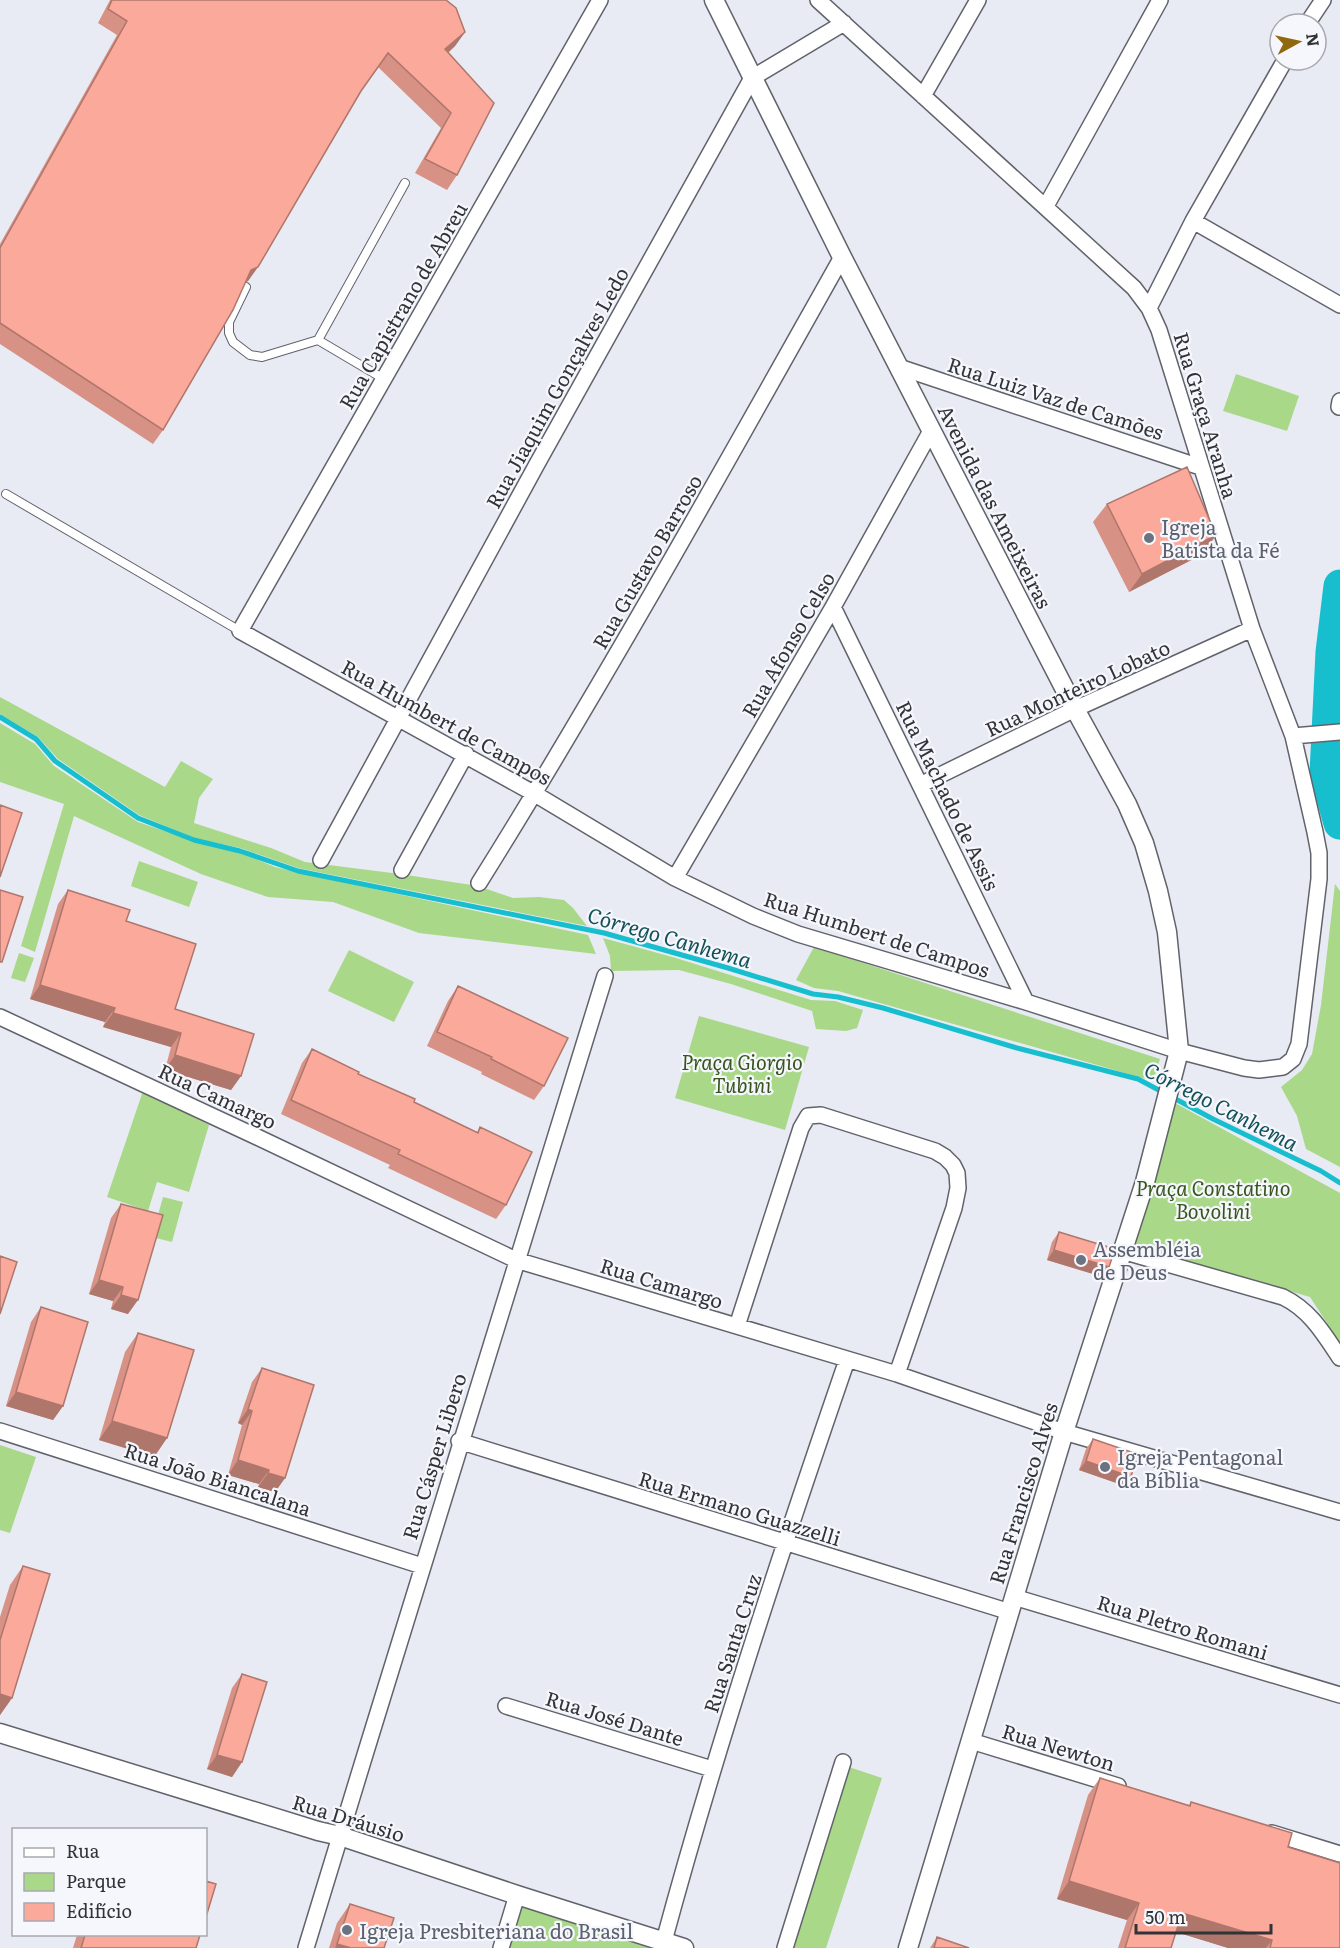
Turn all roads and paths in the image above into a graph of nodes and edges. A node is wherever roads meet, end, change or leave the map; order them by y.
1 (600, 0) edge
2 (714, 0) edge
3 (818, 0) edge
4 (978, 0) edge
5 (1160, 0) edge
6 (844, 22) junction
7 (1278, 72) edge
8 (752, 78) junction
9 (923, 96) junction
10 (405, 183) dead end
11 (1046, 206) junction
12 (1193, 221) junction
13 (842, 257) junction
14 (246, 287) edge
15 (1340, 305) edge
16 (1149, 308) junction
17 (318, 340) junction
18 (899, 367) junction
19 (384, 379) junction
20 (932, 429) junction
21 (1200, 467) junction
22 (6, 494) dead end
23 (833, 607) junction
24 (1252, 629) junction
25 (240, 631) junction
26 (1075, 709) junction
27 (398, 717) junction
28 (1340, 732) edge
29 (1296, 736) junction
30 (466, 754) junction
31 (922, 784) junction
32 (535, 794) junction
33 (321, 860) dead end
34 (402, 870) dead end
35 (675, 878) junction
36 (479, 883) dead end
37 (605, 976) dead end
38 (1026, 1002) junction
39 (1, 1020) edge
40 (1299, 1044) joint
41 (1179, 1051) junction
42 (1122, 1251) junction
43 (516, 1260) junction
44 (738, 1326) junction
45 (1340, 1358) edge
46 (848, 1359) junction
47 (897, 1374) junction
48 (0, 1431) edge
49 (1064, 1432) junction
50 (459, 1442) junction
51 (1340, 1512) edge
52 (784, 1543) junction
53 (422, 1566) junction
54 (1012, 1605) junction
55 (1340, 1695) edge
56 (506, 1706) dead end
57 (0, 1733) edge
58 (971, 1741) junction
59 (843, 1762) dead end
60 (712, 1769) junction
61 (1128, 1789) edge
62 (1262, 1830) edge
63 (340, 1836) junction
64 (1340, 1854) edge
65 (517, 1895) junction
66 (664, 1941) junction
67 (306, 1948) edge
68 (501, 1948) edge
69 (684, 1948) edge
70 (784, 1948) edge
71 (908, 1948) edge

1 - 19 street, Rua Capistrano de Abreu
2 - 8 street, Avenida das Ameixeiras
3 - 6 street, Rua Graça Aranha
4 - 9 street
5 - 11 street
6 - 8 street
6 - 9 street, Rua Graça Aranha
7 - 12 street
8 - 13 street, Avenida das Ameixeiras
8 - 27 street, Rua Jiaquim Gonçalves Ledo
9 - 11 street, Rua Graça Aranha
10 - 17 lane
11 - 16 street, Rua Graça Aranha
12 - 15 street
12 - 16 street
13 - 18 street, Avenida das Ameixeiras
13 - 32 street, Rua Gustavo Barroso
14 - 17 lane
16 - 21 street, Rua Graça Aranha
17 - 19 lane
18 - 20 street, Avenida das Ameixeiras
18 - 21 street, Rua Luiz Vaz de Camões
19 - 25 street, Rua Capistrano de Abreu
20 - 23 street, Rua Afonso Celso
20 - 26 street, Avenida das Ameixeiras
21 - 24 street, Rua Graça Aranha
22 - 25 lane
23 - 31 street, Rua Machado de Assis
23 - 35 street, Rua Afonso Celso
24 - 26 street, Rua Monteiro Lobato
24 - 29 street, Rua Graça Aranha
25 - 27 street, Rua Humbert de Campos
26 - 31 street, Rua Monteiro Lobato
26 - 41 street, Avenida das Ameixeiras
27 - 30 street, Rua Humbert de Campos
27 - 33 street, Rua Jiaquim Gonçalves Ledo
28 - 29 street
29 - 40 street, Rua Graça Aranha
30 - 32 street, Rua Humbert de Campos
30 - 34 street
31 - 38 street, Rua Machado de Assis
32 - 35 street, Rua Humbert de Campos
32 - 36 street, Rua Gustavo Barroso
35 - 38 street, Rua Humbert de Campos
37 - 43 street, Rua Cásper Libero
38 - 41 street, Rua Humbert de Campos
39 - 43 street, Rua Camargo
40 - 41 street, Rua Humbert de Campos
41 - 42 street, Rua Francisco Alves
42 - 45 street
42 - 49 street, Rua Francisco Alves
43 - 44 street, Rua Camargo
43 - 50 street, Rua Cásper Libero
44 - 46 street, Rua Camargo
44 - 47 street
46 - 47 street, Rua Camargo
46 - 52 street, Rua Santa Cruz
47 - 49 street, Rua Camargo
48 - 53 street, Rua João Biancalana
49 - 51 street, Rua Camargo
49 - 54 street, Rua Francisco Alves
50 - 52 street, Rua Ermano Guazzelli
50 - 53 street, Rua Cásper Libero
52 - 54 street, Rua Ermano Guazzelli
52 - 60 street, Rua Santa Cruz
53 - 63 street, Rua Cásper Libero
54 - 55 street, Rua Pletro Romani
54 - 58 street, Rua Francisco Alves
56 - 60 street, Rua José Dante
57 - 63 street, Rua Dráusio
58 - 61 street, Rua Newton
58 - 71 street, Rua Francisco Alves
59 - 70 street
60 - 66 street, Rua Santa Cruz
62 - 64 street
63 - 65 street, Rua Dráusio
63 - 67 street, Rua Cásper Libero
65 - 66 street, Rua Dráusio
65 - 68 street
66 - 69 street, Rua Dráusio

